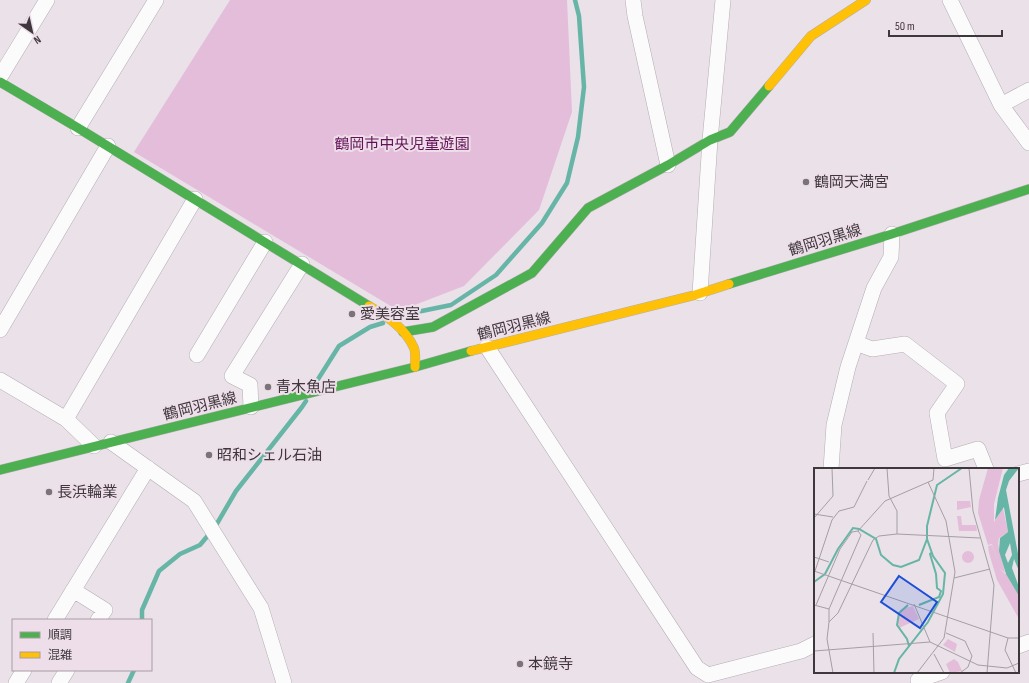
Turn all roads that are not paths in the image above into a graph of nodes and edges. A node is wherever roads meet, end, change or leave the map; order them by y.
1 (47, 0) edge
2 (156, 0) edge
3 (627, 0) edge
4 (633, 0) edge
5 (723, 0) edge
6 (866, 0) edge
7 (950, 0) edge
8 (635, 16) junction
9 (2, 82) edge
10 (1029, 90) edge
11 (1001, 105) junction
12 (78, 128) junction
13 (710, 140) junction
14 (1029, 143) edge
15 (108, 146) junction
16 (668, 165) junction
17 (1029, 189) edge
18 (196, 199) junction
19 (892, 234) junction
20 (265, 242) junction
21 (302, 264) junction
22 (700, 293) junction
23 (0, 330) edge
24 (403, 332) junction
25 (856, 343) junction
26 (487, 346) junction
27 (197, 355) dead end
28 (415, 367) junction
29 (0, 380) edge
30 (251, 408) junction
31 (66, 419) junction
32 (111, 442) junction
33 (94, 446) junction
34 (148, 468) junction
35 (831, 468) edge
36 (986, 468) edge
37 (0, 470) edge
38 (1029, 471) edge
39 (1019, 474) edge
40 (73, 590) junction
41 (56, 619) edge
42 (99, 619) edge
43 (1029, 642) edge
44 (814, 644) edge
45 (1019, 646) edge
46 (23, 671) edge
47 (66, 671) edge
48 (938, 673) edge
49 (918, 678) edge
50 (16, 683) edge
51 (58, 683) edge
52 (284, 683) edge

1 - 9 street
2 - 12 street
3 - 8 street
4 - 8 street
5 - 13 street
6 - 13 street
7 - 11 street
8 - 16 street
9 - 12 street
10 - 11 street
11 - 14 street
12 - 15 street
13 - 16 street
13 - 22 street
15 - 18 street
15 - 23 street
16 - 24 street
17 - 19 street, 鶴岡羽黒線
18 - 20 street
18 - 31 street
19 - 22 street, 鶴岡羽黒線
19 - 25 street
20 - 21 street
20 - 27 street
21 - 24 street
21 - 30 street
22 - 26 street, 鶴岡羽黒線
24 - 28 street
25 - 35 street
25 - 36 street
26 - 28 street, 鶴岡羽黒線
26 - 44 street
28 - 30 street, 鶴岡羽黒線
29 - 31 street
30 - 32 street, 鶴岡羽黒線
31 - 33 street
32 - 33 street, 鶴岡羽黒線
32 - 34 street
33 - 37 street, 鶴岡羽黒線
34 - 40 street
34 - 52 street
38 - 39 street
40 - 41 street
40 - 42 street
43 - 45 street
46 - 50 street
47 - 51 street
48 - 49 street

